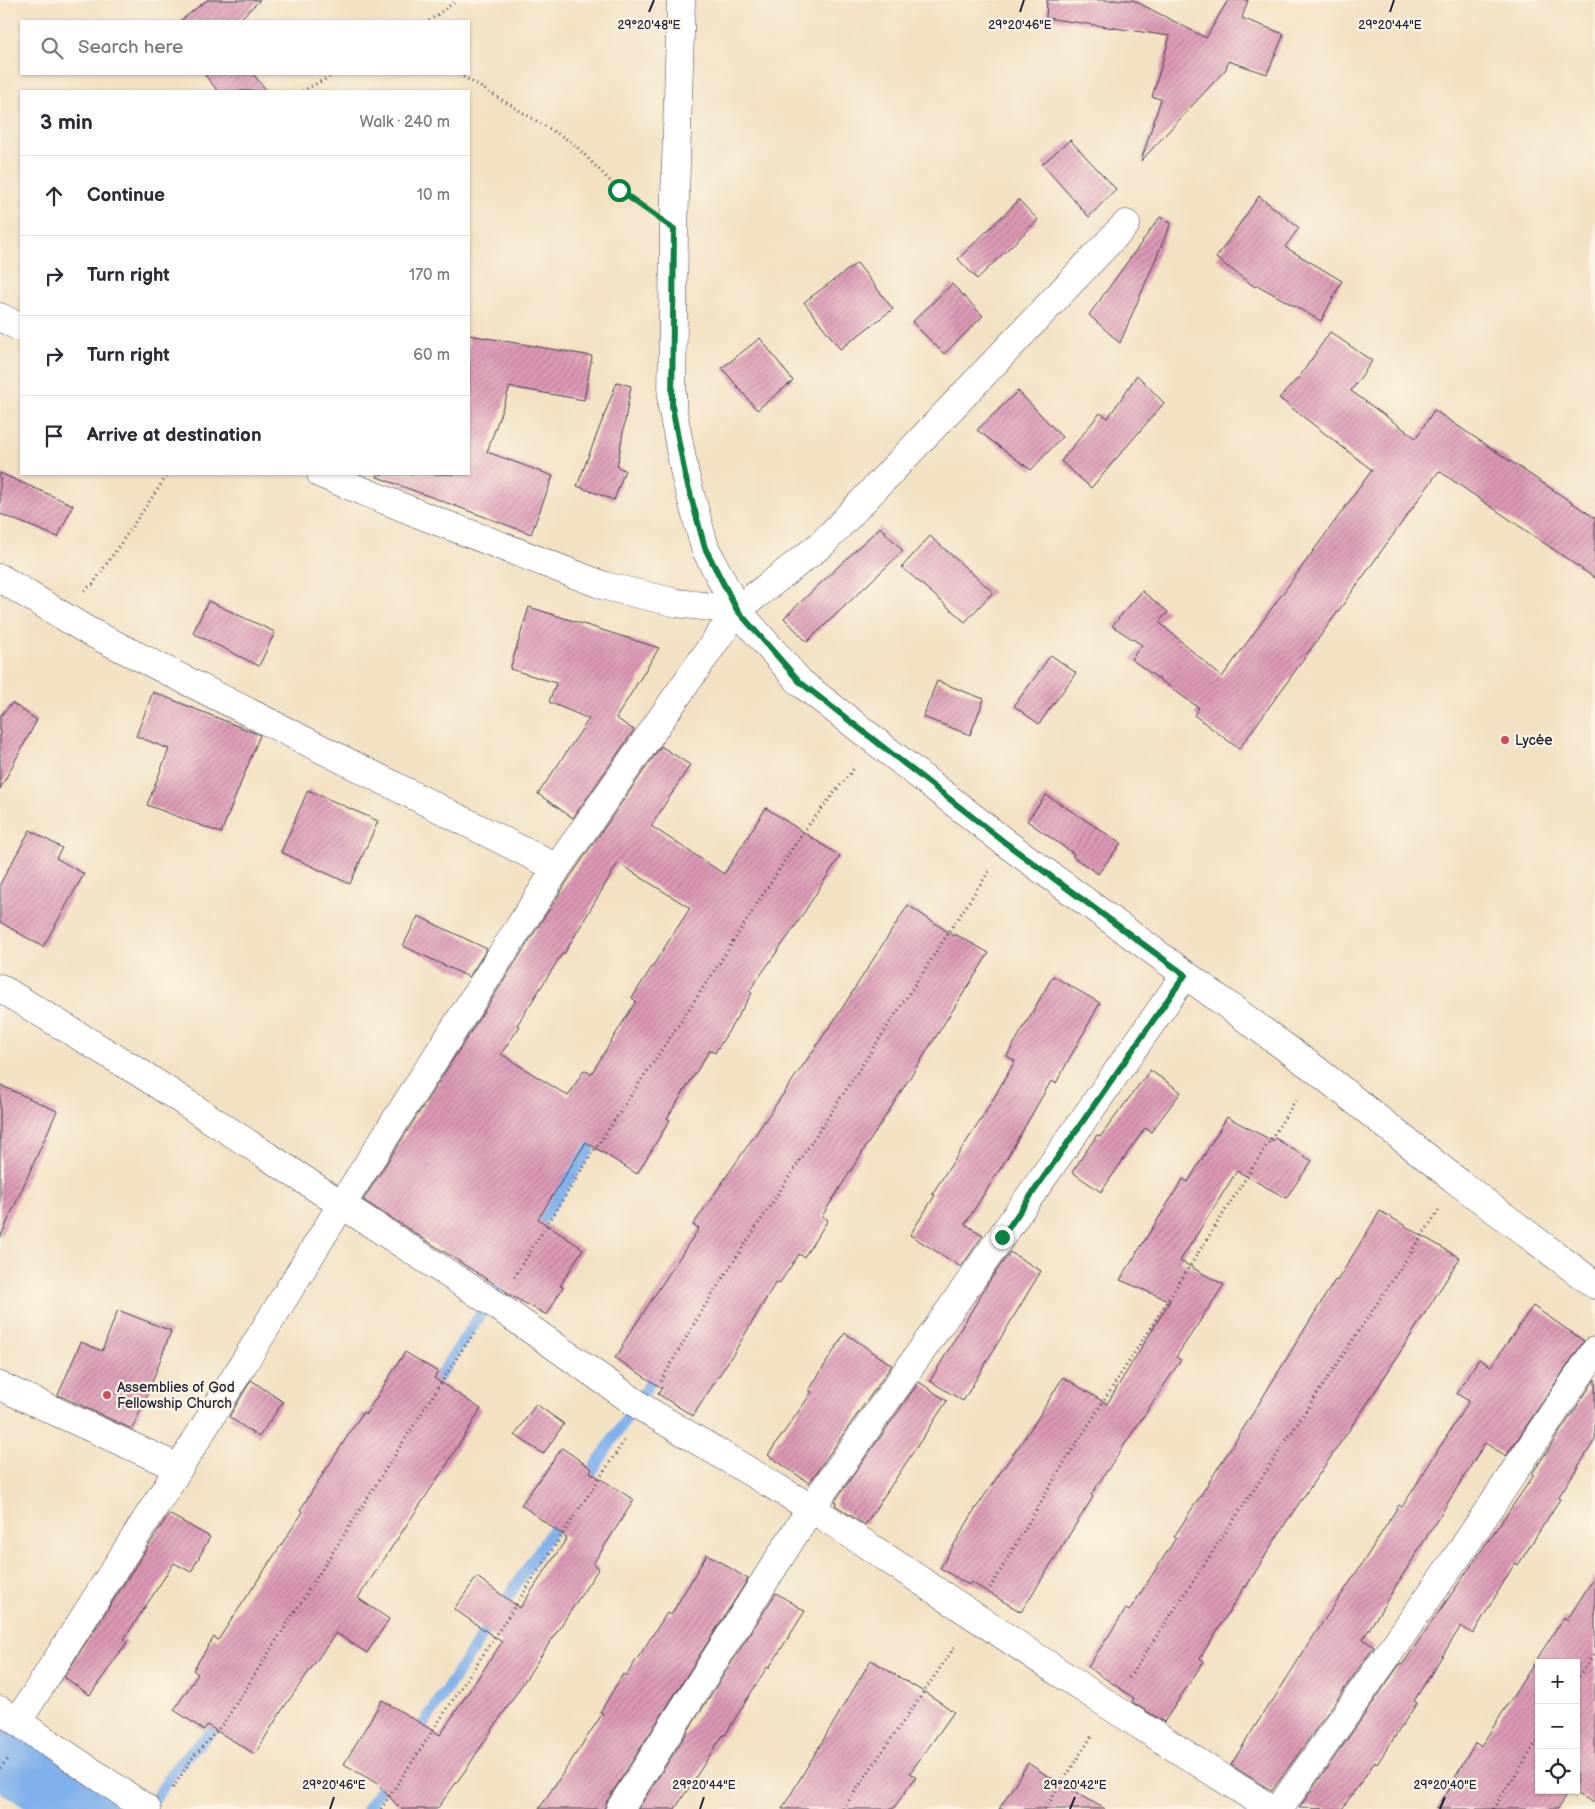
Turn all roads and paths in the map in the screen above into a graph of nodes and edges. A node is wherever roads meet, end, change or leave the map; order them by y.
1 (457, 0) edge
2 (681, 0) edge
3 (430, 20) edge
4 (332, 75) edge
5 (461, 75) edge
6 (304, 90) edge
7 (1126, 224) dead end
8 (674, 229) junction
9 (0, 317) edge
10 (20, 327) edge
11 (167, 475) edge
12 (323, 475) edge
13 (0, 578) edge
14 (55, 610) junction
15 (737, 610) junction
16 (877, 742) junction
17 (1007, 844) junction
18 (557, 868) junction
19 (1185, 975) junction
20 (0, 988) edge
21 (1315, 1070) junction
22 (1458, 1182) junction
23 (342, 1204) junction
24 (1595, 1285) edge
25 (496, 1306) junction
26 (1595, 1351) edge
27 (0, 1386) edge
28 (645, 1409) junction
29 (179, 1468) junction
30 (811, 1508) junction
31 (976, 1616) junction
32 (1595, 1653) edge
33 (1580, 1675) edge
34 (1110, 1706) junction
35 (9, 1715) edge
36 (1535, 1745) edge
37 (170, 1794) dead end
38 (147, 1809) edge
39 (381, 1809) edge
40 (620, 1809) edge
41 (843, 1809) edge
42 (1045, 1809) edge
43 (1271, 1809) edge
44 (1279, 1809) edge
45 (1493, 1809) edge

1 - 3 path
2 - 8 street
4 - 6 path
5 - 8 path
7 - 15 street
8 - 15 street
9 - 10 street
11 - 14 path
12 - 15 street
13 - 14 street
14 - 18 street
15 - 16 street
15 - 18 street
16 - 17 street
16 - 25 path
17 - 19 street
17 - 28 path
18 - 23 street
19 - 21 street
19 - 30 street
20 - 23 street
21 - 22 street
21 - 31 path
22 - 24 street
22 - 34 path
23 - 25 street
23 - 29 street
25 - 28 street
25 - 37 path
26 - 44 street
27 - 29 street
28 - 30 street
28 - 39 path
29 - 35 street
30 - 31 street
30 - 40 street
31 - 34 street
31 - 41 path
32 - 33 path
34 - 42 path
34 - 43 street
35 - 38 street
36 - 45 path

